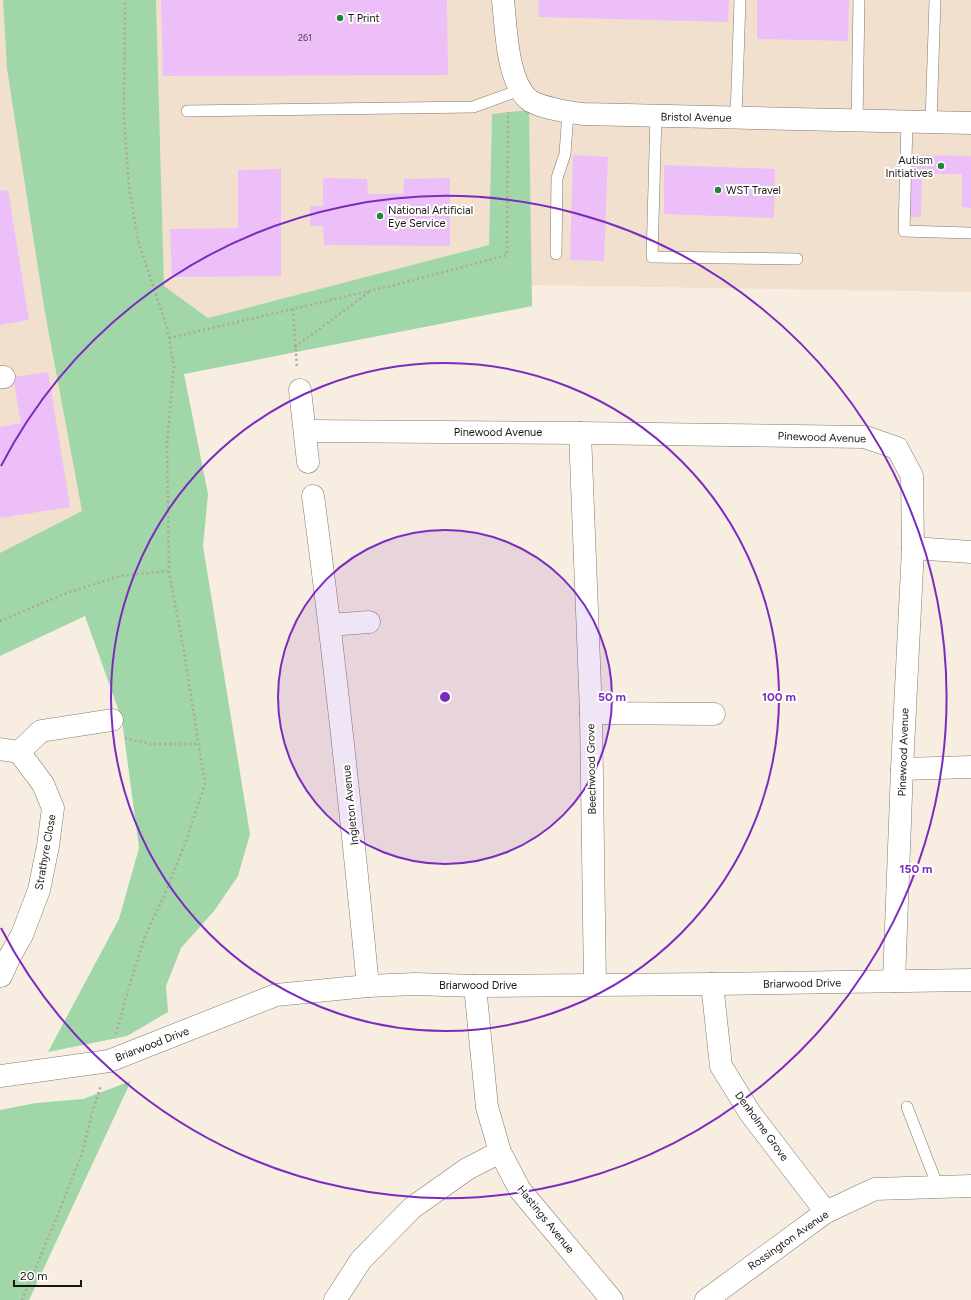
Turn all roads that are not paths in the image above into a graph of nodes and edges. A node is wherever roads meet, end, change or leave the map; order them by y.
1 (503, 0) edge
2 (740, 0) edge
3 (859, 0) edge
4 (935, 0) edge
5 (524, 95) junction
6 (187, 111) dead end
7 (568, 112) junction
8 (656, 116) junction
9 (736, 118) junction
10 (857, 121) junction
11 (907, 122) junction
12 (931, 122) junction
13 (971, 123) edge
14 (969, 233) dead end
15 (556, 254) dead end
16 (797, 259) dead end
17 (300, 390) dead end
18 (305, 431) junction
19 (580, 433) junction
20 (308, 462) dead end
21 (313, 496) dead end
22 (913, 548) junction
23 (971, 552) edge
24 (369, 622) dead end
25 (330, 625) junction
26 (591, 713) junction
27 (714, 714) dead end
28 (112, 720) dead end
29 (10, 750) edge
30 (971, 767) edge
31 (902, 769) junction
32 (5, 953) edge
33 (1, 976) edge
34 (971, 980) edge
35 (894, 981) junction
36 (712, 984) junction
37 (595, 985) junction
38 (368, 986) junction
39 (475, 986) junction
40 (0, 1076) edge
41 (907, 1107) dead end
42 (500, 1152) junction
43 (971, 1186) edge
44 (938, 1187) junction
45 (826, 1212) junction
46 (335, 1300) edge
47 (612, 1300) edge
48 (706, 1300) edge

1 - 5 street
2 - 9 lane
3 - 10 lane
4 - 12 lane
5 - 6 lane
5 - 7 street, Bristol Avenue
7 - 8 street, Bristol Avenue
7 - 15 lane
8 - 9 street, Bristol Avenue
8 - 16 lane
9 - 10 street, Bristol Avenue
10 - 11 street, Bristol Avenue
11 - 12 street, Bristol Avenue
11 - 14 lane
12 - 13 street, Bristol Avenue
17 - 18 street
18 - 19 street, Pinewood Avenue
18 - 20 street
19 - 22 street, Pinewood Avenue
19 - 26 street, Beechwood Grove
21 - 25 street, Ingleton Avenue
22 - 23 street
22 - 31 street, Pinewood Avenue
24 - 25 street
25 - 38 street, Ingleton Avenue
26 - 27 street
26 - 37 street, Beechwood Grove
28 - 29 street, Strathyre Close
29 - 32 street, Strathyre Close
30 - 31 street
31 - 35 street, Pinewood Avenue
32 - 33 street, Strathyre Close
34 - 35 street, Briarwood Drive
35 - 36 street, Briarwood Drive
36 - 37 street, Briarwood Drive
36 - 45 street, Denholme Grove
37 - 39 street, Briarwood Drive
38 - 39 street, Briarwood Drive
38 - 40 street, Briarwood Drive
39 - 42 street, Hastings Avenue
41 - 44 lane
42 - 46 street
42 - 47 street, Hastings Avenue
43 - 44 street, Rossington Avenue
44 - 45 street, Rossington Avenue
45 - 48 street, Rossington Avenue

